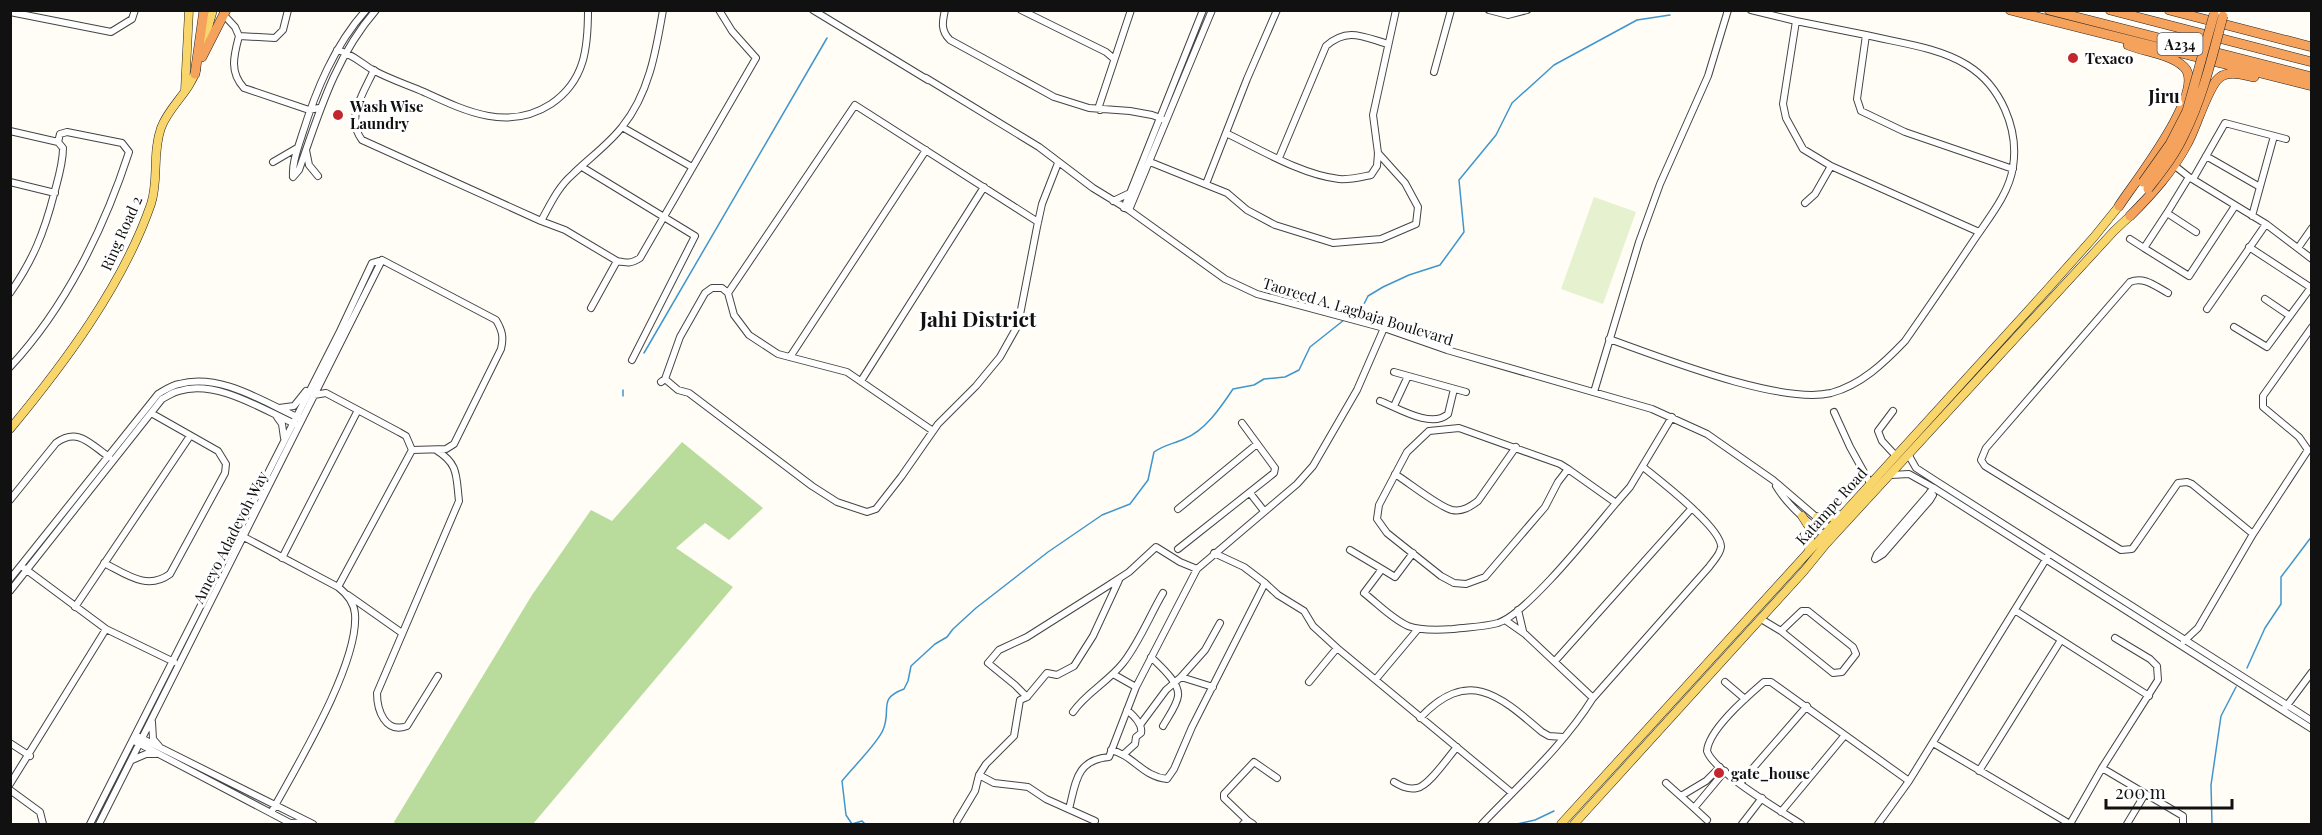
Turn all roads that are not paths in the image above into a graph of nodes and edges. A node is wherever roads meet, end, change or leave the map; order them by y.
1 (135, 10) edge
2 (189, 10) edge
3 (204, 10) edge
4 (213, 10) edge
5 (288, 10) edge
6 (366, 10) edge
7 (376, 10) edge
8 (588, 10) edge
9 (663, 10) edge
10 (719, 10) edge
11 (813, 10) edge
12 (945, 10) edge
13 (1021, 10) edge
14 (1131, 10) edge
15 (1203, 10) edge
16 (1212, 10) edge
17 (1278, 10) edge
18 (1396, 10) edge
19 (1451, 10) edge
20 (1489, 10) edge
21 (1527, 10) edge
22 (1728, 10) edge
23 (1751, 10) edge
24 (2010, 10) edge
25 (2021, 10) edge
26 (2049, 10) edge
27 (2110, 10) edge
28 (2169, 10) edge
29 (2185, 10) edge
30 (10, 12) edge
31 (224, 12) edge
32 (2219, 13) edge
33 (2038, 18) junction
34 (2201, 19) junction
35 (1796, 21) junction
36 (1866, 35) junction
37 (239, 36) junction
38 (2110, 36) junction
39 (1388, 44) junction
40 (2312, 47) edge
41 (337, 50) junction
42 (346, 52) junction
43 (1113, 58) junction
44 (199, 61) junction
45 (2312, 62) edge
46 (374, 70) junction
47 (1434, 72) dead end
48 (195, 74) junction
49 (2274, 76) junction
50 (2312, 77) edge
51 (926, 78) dead end
52 (2312, 86) edge
53 (185, 91) junction
54 (967, 103) junction
55 (319, 108) junction
56 (309, 110) junction
57 (1100, 110) junction
58 (1162, 122) junction
59 (622, 127) junction
60 (10, 131) edge
61 (1226, 133) junction
62 (2274, 136) junction
63 (2286, 139) dead end
64 (58, 142) junction
65 (298, 147) junction
66 (306, 149) junction
67 (926, 150) junction
68 (1378, 153) junction
69 (2206, 156) junction
70 (1279, 158) junction
71 (273, 162) dead end
72 (1150, 162) junction
73 (1058, 163) junction
74 (1831, 166) junction
75 (2175, 166) junction
76 (582, 167) junction
77 (692, 167) junction
78 (2013, 169) junction
79 (318, 176) dead end
80 (2191, 178) junction
81 (10, 182) edge
82 (1206, 184) junction
83 (2145, 186) junction
84 (2260, 186) junction
85 (984, 187) junction
86 (55, 193) junction
87 (1134, 194) junction
88 (1113, 201) junction
89 (1805, 203) dead end
90 (2119, 206) junction
91 (2235, 206) junction
92 (1127, 209) junction
93 (2167, 213) junction
94 (663, 216) junction
95 (1137, 216) junction
96 (2130, 216) junction
97 (2252, 216) junction
98 (541, 221) junction
99 (1038, 222) junction
100 (2266, 224) junction
101 (2312, 228) edge
102 (1979, 232) junction
103 (2196, 232) dead end
104 (2130, 239) dead end
105 (2249, 247) junction
106 (2144, 248) junction
107 (2298, 248) junction
108 (2312, 259) edge
109 (382, 260) junction
110 (617, 261) junction
111 (2311, 286) edge
112 (10, 293) edge
113 (728, 293) junction
114 (2168, 293) dead end
115 (2265, 299) dead end
116 (591, 308) dead end
117 (2207, 309) dead end
118 (2290, 316) junction
119 (2234, 327) dead end
120 (2312, 327) edge
121 (1384, 328) junction
122 (2009, 332) junction
123 (1609, 339) junction
124 (2015, 339) junction
125 (790, 357) junction
126 (632, 360) dead end
127 (10, 368) edge
128 (1394, 372) dead end
129 (1408, 376) junction
130 (319, 379) junction
131 (861, 381) junction
132 (1454, 389) junction
133 (1466, 392) dead end
134 (1594, 392) junction
135 (326, 393) junction
136 (314, 395) junction
137 (1380, 401) dead end
138 (1394, 406) junction
139 (358, 410) junction
140 (276, 411) junction
141 (1893, 411) dead end
142 (1834, 412) dead end
143 (151, 413) junction
144 (1672, 417) junction
145 (1437, 419) junction
146 (298, 421) junction
147 (1242, 423) dead end
148 (1443, 428) junction
149 (10, 429) edge
150 (933, 431) junction
151 (190, 436) junction
152 (284, 441) junction
153 (1257, 444) junction
154 (1516, 447) junction
155 (436, 449) junction
156 (412, 450) junction
157 (1908, 454) junction
158 (1896, 455) junction
159 (110, 459) junction
160 (1643, 467) junction
161 (1568, 469) junction
162 (1395, 474) junction
163 (1891, 475) junction
164 (1773, 480) junction
165 (1870, 483) junction
166 (1932, 490) junction
167 (1250, 493) junction
168 (10, 500) edge
169 (1616, 503) junction
170 (1692, 508) junction
171 (1178, 509) dead end
172 (1264, 511) junction
173 (1843, 513) junction
174 (1802, 516) junction
175 (1817, 517) junction
176 (1830, 532) junction
177 (2253, 534) junction
178 (240, 535) junction
179 (1896, 536) dead end
180 (1178, 549) dead end
181 (1350, 550) dead end
182 (1809, 550) junction
183 (1214, 553) junction
184 (1413, 553) junction
185 (2048, 556) junction
186 (282, 558) junction
187 (104, 563) junction
188 (23, 568) junction
189 (1197, 569) junction
190 (1382, 569) junction
191 (1120, 578) junction
192 (10, 579) edge
193 (1265, 583) junction
194 (338, 587) junction
195 (10, 591) edge
196 (1163, 593) dead end
197 (347, 594) junction
198 (75, 607) junction
199 (1518, 610) junction
200 (2016, 611) junction
201 (1761, 619) junction
202 (1505, 620) junction
203 (1220, 623) dead end
204 (106, 629) junction
205 (1418, 629) junction
206 (1781, 631) junction
207 (402, 633) junction
208 (1525, 634) junction
209 (2115, 638) dead end
210 (2186, 639) junction
211 (2061, 640) junction
212 (2180, 645) junction
213 (1337, 648) junction
214 (1152, 657) junction
215 (1555, 661) junction
216 (176, 663) junction
217 (2312, 672) edge
218 (1113, 674) junction
219 (438, 676) dead end
220 (1181, 677) junction
221 (1376, 679) junction
222 (1309, 682) dead end
223 (1725, 682) dead end
224 (1173, 683) junction
225 (1136, 687) junction
226 (1213, 687) junction
227 (2149, 696) junction
228 (1027, 697) junction
229 (1593, 698) junction
230 (1745, 699) junction
231 (1158, 702) junction
232 (1807, 706) junction
233 (2285, 708) junction
234 (1127, 710) junction
235 (1171, 711) junction
236 (1073, 712) dead end
237 (153, 717) junction
238 (1420, 718) junction
239 (2312, 721) edge
240 (1140, 725) junction
241 (1163, 726) dead end
242 (2312, 729) edge
243 (1845, 735) junction
244 (1563, 737) junction
245 (137, 740) junction
246 (10, 743) edge
247 (1933, 743) junction
248 (1457, 747) junction
249 (1111, 750) junction
250 (160, 752) junction
251 (1124, 754) junction
252 (30, 756) junction
253 (131, 760) junction
254 (2102, 768) junction
255 (1723, 769) junction
256 (1979, 771) junction
257 (979, 775) junction
258 (1277, 778) dead end
259 (1707, 781) junction
260 (1909, 781) junction
261 (1394, 782) dead end
262 (1666, 783) dead end
263 (1740, 783) junction
264 (10, 784) edge
265 (1712, 787) junction
266 (10, 790) edge
267 (1512, 793) junction
268 (2145, 794) junction
269 (1681, 796) junction
270 (1762, 798) junction
271 (1694, 808) junction
272 (273, 809) junction
273 (1069, 809) junction
274 (1781, 812) junction
275 (1707, 820) dead end
276 (957, 821) dead end
277 (1095, 821) dead end
278 (310, 823) edge
279 (1247, 823) edge
280 (289, 824) edge
281 (1801, 824) edge
282 (2070, 824) edge
283 (43, 825) edge
284 (90, 825) edge
285 (99, 825) edge
286 (1482, 825) edge
287 (1562, 825) edge
288 (1574, 825) edge
289 (1742, 825) edge
290 (1878, 825) edge
291 (2127, 825) edge
292 (2183, 825) edge

1 - 30 street
2 - 53 main road
3 - 48 highway
4 - 44 main road, Ring Road 2
5 - 37 street
6 - 41 street
7 - 42 street
8 - 46 street
9 - 59 street
10 - 77 street
11 - 54 street, Taoreed A. Lagbaja Boulevard
12 - 57 street
13 - 43 street
14 - 43 street
15 - 58 street
16 - 58 street
17 - 61 street
18 - 39 street
19 - 47 street
20 - 21 street
22 - 123 street
23 - 35 street
24 - 33 highway
25 - 33 highway
26 - 50 highway, A234
27 - 45 highway, A234
28 - 34 highway
29 - 34 highway
31 - 37 street
31 - 44 highway
32 - 83 highway, bridge
33 - 38 highway
34 - 40 highway
35 - 36 street
35 - 74 street
36 - 78 street
36 - 78 street
37 - 56 street
38 - 49 highway
38 - 90 highway
39 - 68 street
39 - 70 street
41 - 42 street
41 - 56 street
42 - 46 street
42 - 55 street
43 - 57 street
44 - 48 main road, Ring Road 2
46 - 98 street
48 - 53 main road, Ring Road 2
49 - 52 highway
49 - 75 highway
51 - 54 street, Taoreed A. Lagbaja Boulevard
53 - 149 main road, Ring Road 2
54 - 73 street, Taoreed A. Lagbaja Boulevard
55 - 56 street
55 - 66 street
56 - 65 street
57 - 58 street
58 - 72 street
58 - 87 street
59 - 76 street
59 - 77 street
60 - 64 street
61 - 70 street
61 - 82 street
62 - 63 street
62 - 69 street
62 - 84 street
64 - 86 street
64 - 127 street
65 - 66 street
65 - 71 street
66 - 79 street
67 - 85 street
67 - 113 street
67 - 125 street
68 - 70 street
68 - 82 street
69 - 80 street
69 - 84 street
72 - 82 street
72 - 87 street
73 - 88 street, Taoreed A. Lagbaja Boulevard
73 - 99 street
74 - 89 street
74 - 102 street
75 - 80 street
75 - 96 highway
76 - 94 street
76 - 98 street
77 - 94 street
78 - 102 street
80 - 91 street
80 - 93 street
81 - 86 street
83 - 90 highway
83 - 96 highway
84 - 97 street
85 - 99 street
85 - 131 street
86 - 112 street
87 - 88 street
87 - 92 street
87 - 95 street
88 - 92 street, Taoreed A. Lagbaja Boulevard
90 - 122 main road, Katampe Road
91 - 97 street
91 - 106 street
92 - 95 street, Taoreed A. Lagbaja Boulevard
93 - 103 street
93 - 106 street
94 - 110 street
94 - 126 street
95 - 121 street, Taoreed A. Lagbaja Boulevard
96 - 124 main road, Katampe Road
97 - 100 street
98 - 110 street
99 - 150 street
100 - 105 street
100 - 107 street
101 - 107 street
102 - 123 street
104 - 106 street
105 - 111 street
105 - 117 street
107 - 108 street
109 - 130 street, Ameyo Adadevoh Way
109 - 130 street, Ameyo Adadevoh Way
109 - 155 street
110 - 116 street
111 - 118 street
113 - 125 street
113 - 150 street
114 - 177 street
115 - 118 street
118 - 119 street
120 - 177 street
121 - 134 street, Taoreed A. Lagbaja Boulevard
121 - 172 street
122 - 124 main road
122 - 158 main road, Katampe Road
123 - 134 street
124 - 157 main road, Katampe Road
125 - 131 street
128 - 129 street
129 - 132 street
129 - 138 street
130 - 135 street
130 - 136 street, Ameyo Adadevoh Way
130 - 140 street
130 - 146 street, Ameyo Adadevoh Way
131 - 150 street
132 - 133 street
132 - 145 street
134 - 144 street, Taoreed A. Lagbaja Boulevard
135 - 136 street
135 - 139 street
136 - 146 street, Ameyo Adadevoh Way
137 - 138 street
138 - 145 street
139 - 156 street
139 - 186 street
140 - 143 street
140 - 146 street
140 - 152 street
140 - 159 street
141 - 158 street
142 - 165 street
143 - 151 street
143 - 159 street
144 - 160 street
144 - 164 street, Taoreed A. Lagbaja Boulevard
145 - 148 street
146 - 152 street, Ameyo Adadevoh Way
146 - 178 street, Ameyo Adadevoh Way
147 - 153 street
148 - 154 street
148 - 162 street
151 - 187 street
151 - 187 street
152 - 178 street, Ameyo Adadevoh Way
153 - 167 street
153 - 171 street
154 - 161 street
154 - 162 street
155 - 156 street
155 - 207 street
156 - 194 street
157 - 163 main road, Katampe Road
157 - 185 street
158 - 165 main road, Katampe Road
159 - 168 street
159 - 188 street
160 - 169 street
160 - 170 street
161 - 169 street
161 - 184 street
162 - 184 street
163 - 166 street
163 - 176 main road, Katampe Road
164 - 174 street, Taoreed A. Lagbaja Boulevard
164 - 175 street, Taoreed A. Lagbaja Boulevard
165 - 173 main road, Katampe Road
166 - 179 street
166 - 185 street
167 - 172 street
167 - 180 street
169 - 199 street
170 - 215 street
170 - 229 street
172 - 183 street
173 - 175 main road
173 - 176 main road, Katampe Road
174 - 176 street, Taoreed A. Lagbaja Boulevard
174 - 182 main road
175 - 176 street, Taoreed A. Lagbaja Boulevard
176 - 182 main road, Katampe Road
176 - 201 main road, Katampe Road
177 - 210 street
178 - 186 street
178 - 216 street, Ameyo Adadevoh Way
181 - 190 street
182 - 287 main road, Katampe Road
183 - 189 street
183 - 193 street
184 - 190 street
185 - 200 street
185 - 210 street
185 - 212 street
186 - 194 street
187 - 198 street
188 - 192 street
188 - 195 street
188 - 198 street
189 - 191 street
189 - 214 street
190 - 205 street
191 - 228 street
191 - 228 street
193 - 213 street
193 - 226 street
194 - 197 street
196 - 218 street
197 - 207 street
197 - 272 street
198 - 204 street
199 - 202 street
199 - 208 street
200 - 211 street
200 - 247 street
201 - 206 street
201 - 288 main road, Katampe Road
202 - 205 street
202 - 208 street
203 - 220 street
204 - 216 street
204 - 252 street
205 - 221 street
206 - 206 street
207 - 219 street
208 - 215 street
209 - 227 street
210 - 212 street
210 - 233 street
211 - 227 street
211 - 256 street
212 - 233 street
213 - 221 street
213 - 222 street
214 - 224 street
214 - 225 street
215 - 229 street
216 - 237 street, Ameyo Adadevoh Way
216 - 245 street, Ameyo Adadevoh Way
217 - 233 street
218 - 225 street
218 - 236 street
220 - 224 street
220 - 226 street
221 - 238 street
223 - 230 street
224 - 231 street
224 - 235 street
225 - 234 street
226 - 251 street
227 - 254 street
228 - 257 street
229 - 244 street
230 - 232 street
230 - 255 street
231 - 235 street
231 - 240 street
232 - 243 street
232 - 263 street
233 - 239 street
233 - 242 street
234 - 240 street
234 - 249 street
235 - 241 street
237 - 245 street, Ameyo Adadevoh Way
237 - 250 street
238 - 244 street
238 - 248 street
240 - 251 street
243 - 260 street
243 - 274 street
244 - 267 street
245 - 250 street
245 - 253 street, Ameyo Adadevoh Way
245 - 284 street, Ameyo Adadevoh Way
246 - 252 street
247 - 256 street
247 - 260 street
248 - 261 street
248 - 267 street
249 - 251 street
249 - 273 street
250 - 253 street
250 - 272 street
252 - 264 street
253 - 285 street, Ameyo Adadevoh Way
254 - 268 street
254 - 282 street
255 - 259 street
255 - 263 street
255 - 265 street
256 - 282 street
257 - 273 street
257 - 276 street
258 - 279 street
259 - 265 street
259 - 269 street
260 - 290 street
262 - 269 street
263 - 270 street
265 - 271 street
266 - 283 street
267 - 286 street
268 - 291 street
268 - 292 street
269 - 271 street
270 - 274 street
270 - 289 street
271 - 275 street
272 - 278 street
272 - 280 street
273 - 277 street
274 - 281 street
278 - 280 street

